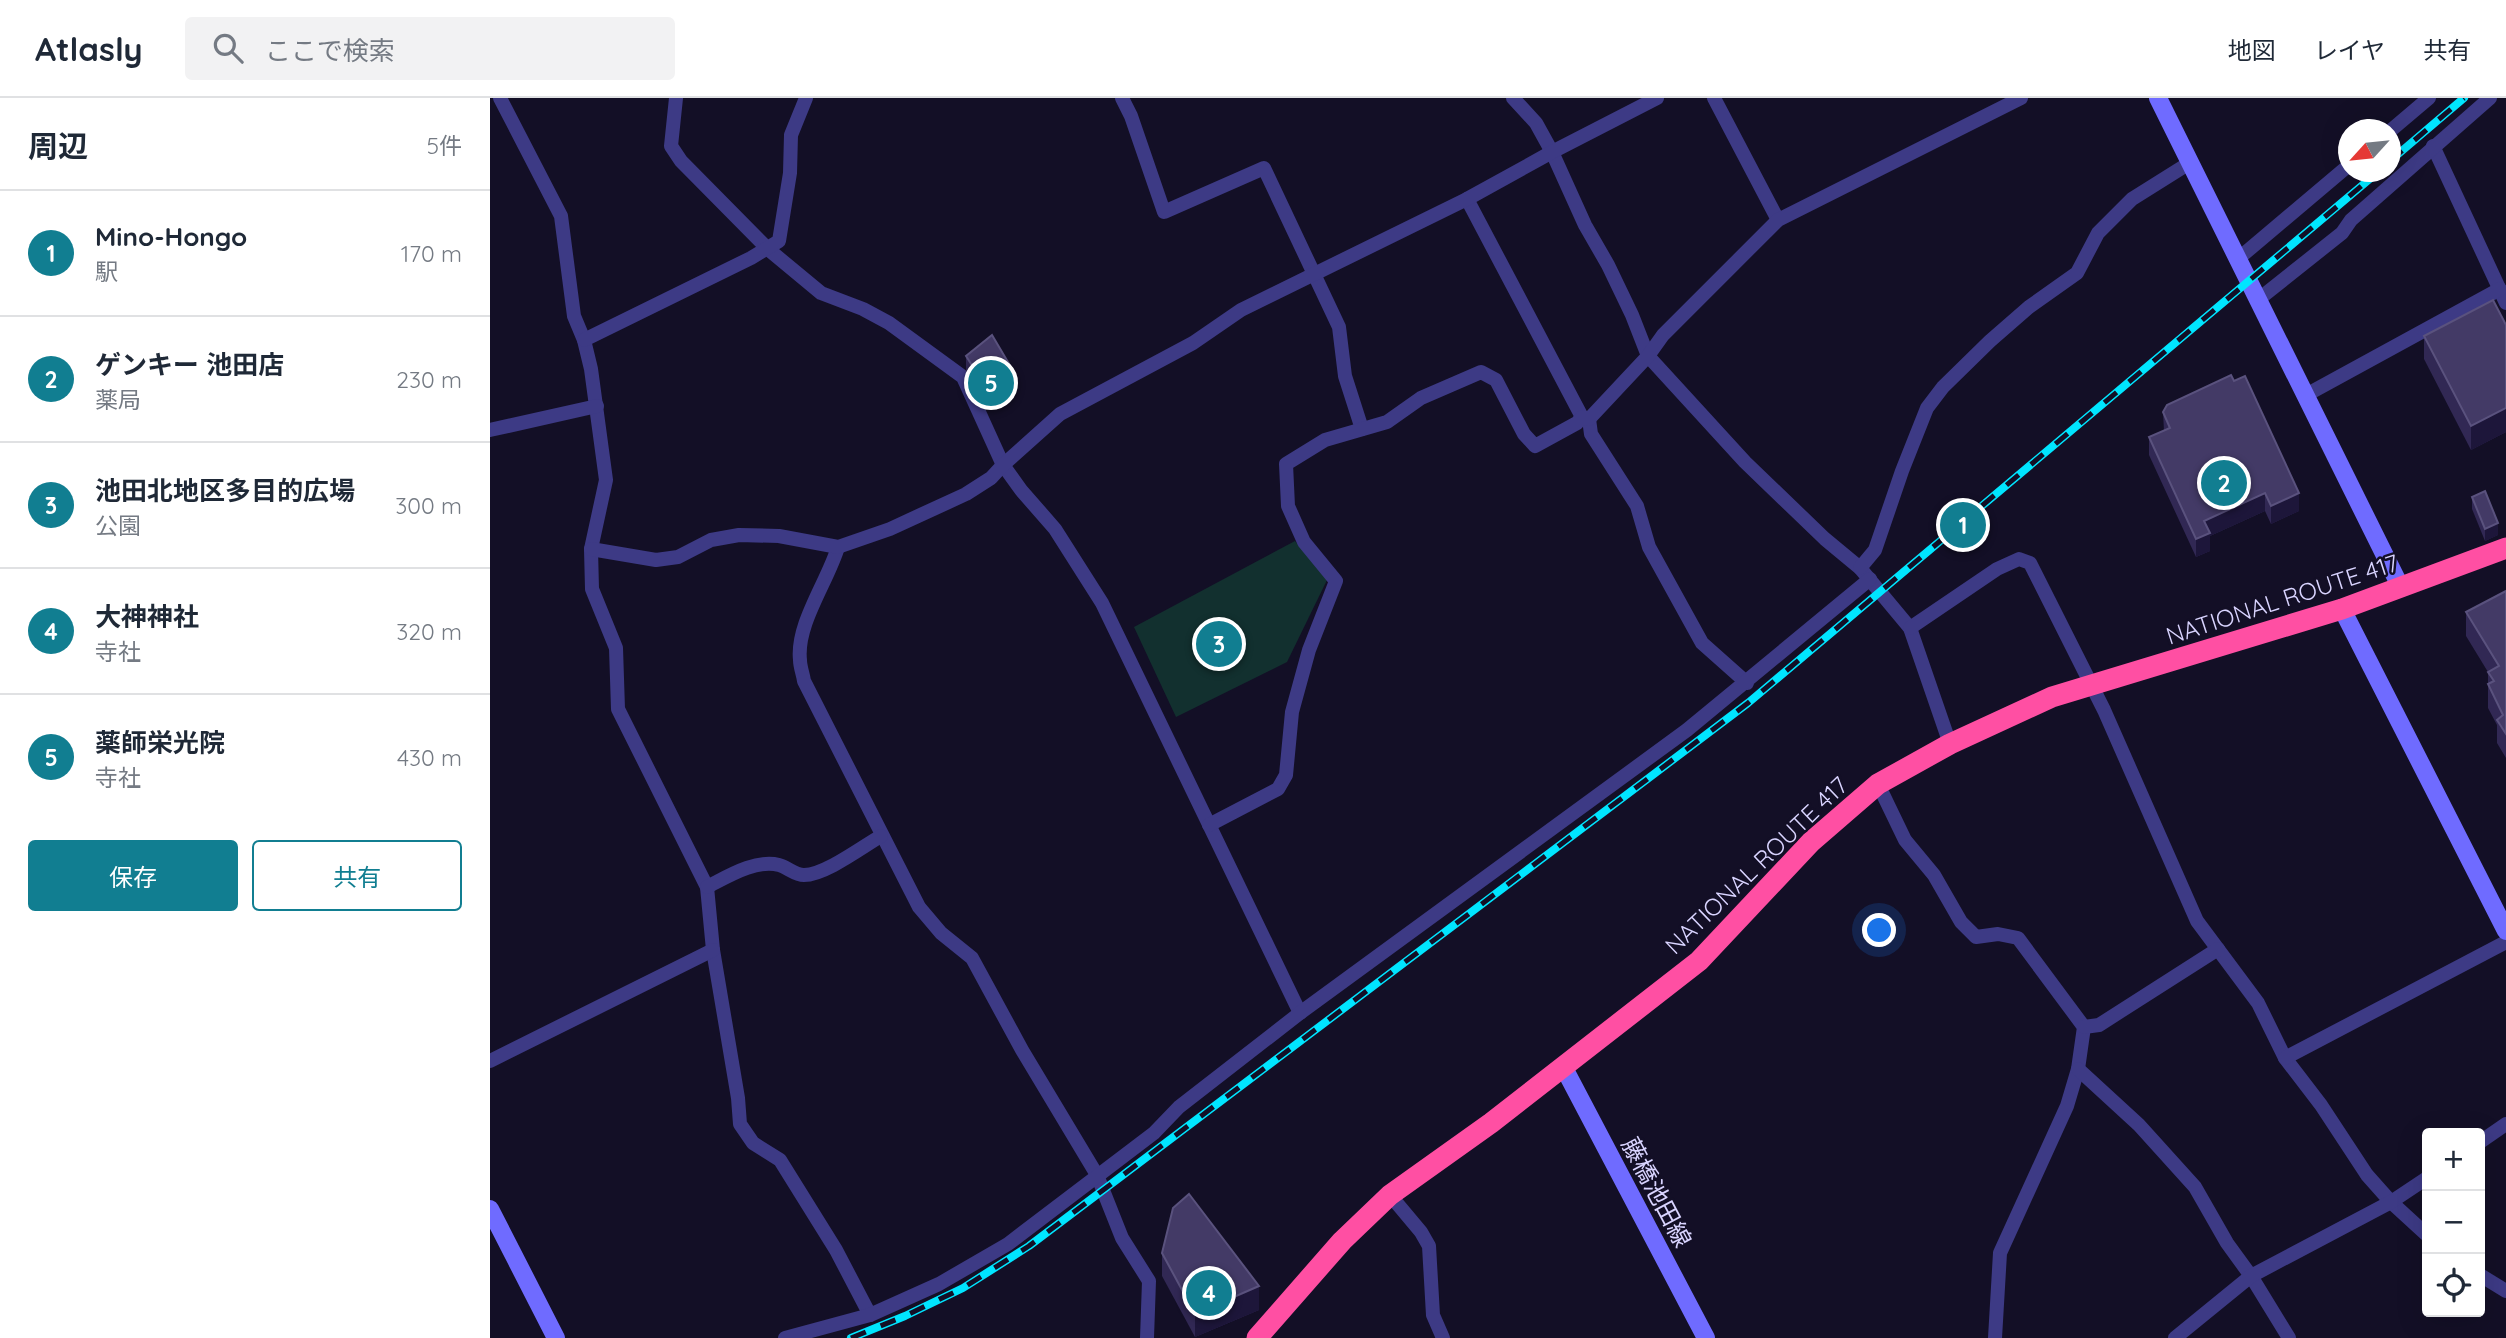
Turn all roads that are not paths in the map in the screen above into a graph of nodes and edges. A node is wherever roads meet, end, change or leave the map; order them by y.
1 (500, 98) edge
2 (676, 98) edge
3 (806, 98) edge
4 (1122, 98) edge
5 (1513, 98) edge
6 (1657, 98) edge
7 (1714, 98) edge
8 (2021, 98) edge
9 (2158, 98) edge
10 (2429, 98) edge
11 (2490, 98) edge
12 (2401, 122) edge
13 (2433, 146) junction
14 (1552, 152) junction
15 (2191, 162) junction
16 (2338, 174) edge
17 (1467, 199) junction
18 (1777, 220) junction
19 (768, 248) junction
20 (2239, 258) junction
21 (1315, 273) junction
22 (2500, 289) junction
23 (2259, 299) junction
24 (2506, 303) edge
25 (584, 340) junction
26 (1648, 356) junction
27 (2306, 395) junction
28 (597, 406) junction
29 (1586, 418) junction
30 (1362, 429) junction
31 (490, 430) edge
32 (1003, 464) junction
33 (838, 547) junction
34 (2506, 548) edge
35 (591, 549) junction
36 (1865, 573) junction
37 (2402, 588) junction
38 (2342, 609) junction
39 (1910, 628) junction
40 (1746, 682) junction
41 (2093, 685) junction
42 (1950, 744) junction
43 (1878, 784) junction
44 (1209, 825) junction
45 (881, 836) junction
46 (707, 887) junction
47 (2506, 931) edge
48 (2506, 942) edge
49 (2218, 949) junction
50 (713, 950) junction
51 (1300, 1013) junction
52 (2084, 1027) junction
53 (2285, 1058) junction
54 (490, 1061) edge
55 (1564, 1068) junction
56 (2078, 1069) junction
57 (2506, 1124) edge
58 (2485, 1139) edge
59 (1097, 1175) junction
60 (2422, 1181) edge
61 (1390, 1195) junction
62 (2391, 1202) junction
63 (490, 1209) edge
64 (2422, 1230) edge
65 (2251, 1276) junction
66 (2485, 1278) edge
67 (2506, 1291) edge
68 (870, 1315) junction
69 (556, 1338) edge
70 (785, 1338) edge
71 (1147, 1338) edge
72 (1256, 1338) edge
73 (1443, 1338) edge
74 (1706, 1338) edge
75 (1995, 1338) edge
76 (2175, 1338) edge
77 (2289, 1338) edge

1 - 25 street
2 - 19 street
3 - 19 street
4 - 21 street
5 - 14 street
6 - 14 street
7 - 18 street
8 - 18 street
9 - 15 street
10 - 12 street
11 - 13 street
13 - 22 street
13 - 23 street
14 - 17 street
14 - 26 street
15 - 20 street
15 - 36 street
16 - 20 street
17 - 21 street
17 - 29 street
18 - 26 street
19 - 25 street
19 - 32 street
20 - 23 street
21 - 30 street
21 - 32 street
22 - 24 street
22 - 27 street
23 - 27 street
25 - 28 street
26 - 29 street
26 - 36 street
27 - 37 street
28 - 31 street
28 - 35 street
29 - 30 street
29 - 40 street
30 - 44 street
32 - 33 street
32 - 44 street
33 - 35 street
33 - 45 street
34 - 37 highway, NATIONAL ROUTE 417
35 - 46 street
36 - 39 street
36 - 40 street
37 - 38 highway, NATIONAL ROUTE 417
38 - 41 highway, NATIONAL ROUTE 417
38 - 47 street
39 - 41 street
39 - 42 street
40 - 51 street
41 - 42 highway, NATIONAL ROUTE 417
41 - 49 street
42 - 43 highway, NATIONAL ROUTE 417
43 - 52 street
43 - 55 highway, NATIONAL ROUTE 417
44 - 51 street
45 - 46 street
45 - 59 street
46 - 50 street
48 - 53 street
49 - 52 street
49 - 53 street
50 - 54 street
50 - 68 street
51 - 59 street
52 - 56 street
53 - 62 street
55 - 61 highway, NATIONAL ROUTE 417
55 - 74 street, 藤橋池田線
56 - 65 street
56 - 75 street
57 - 58 street
59 - 68 street
59 - 71 street
60 - 62 street
61 - 72 highway, NATIONAL ROUTE 417
61 - 73 street
62 - 64 street
62 - 65 street
63 - 69 street
65 - 76 street
65 - 77 street
66 - 67 street
68 - 70 street

